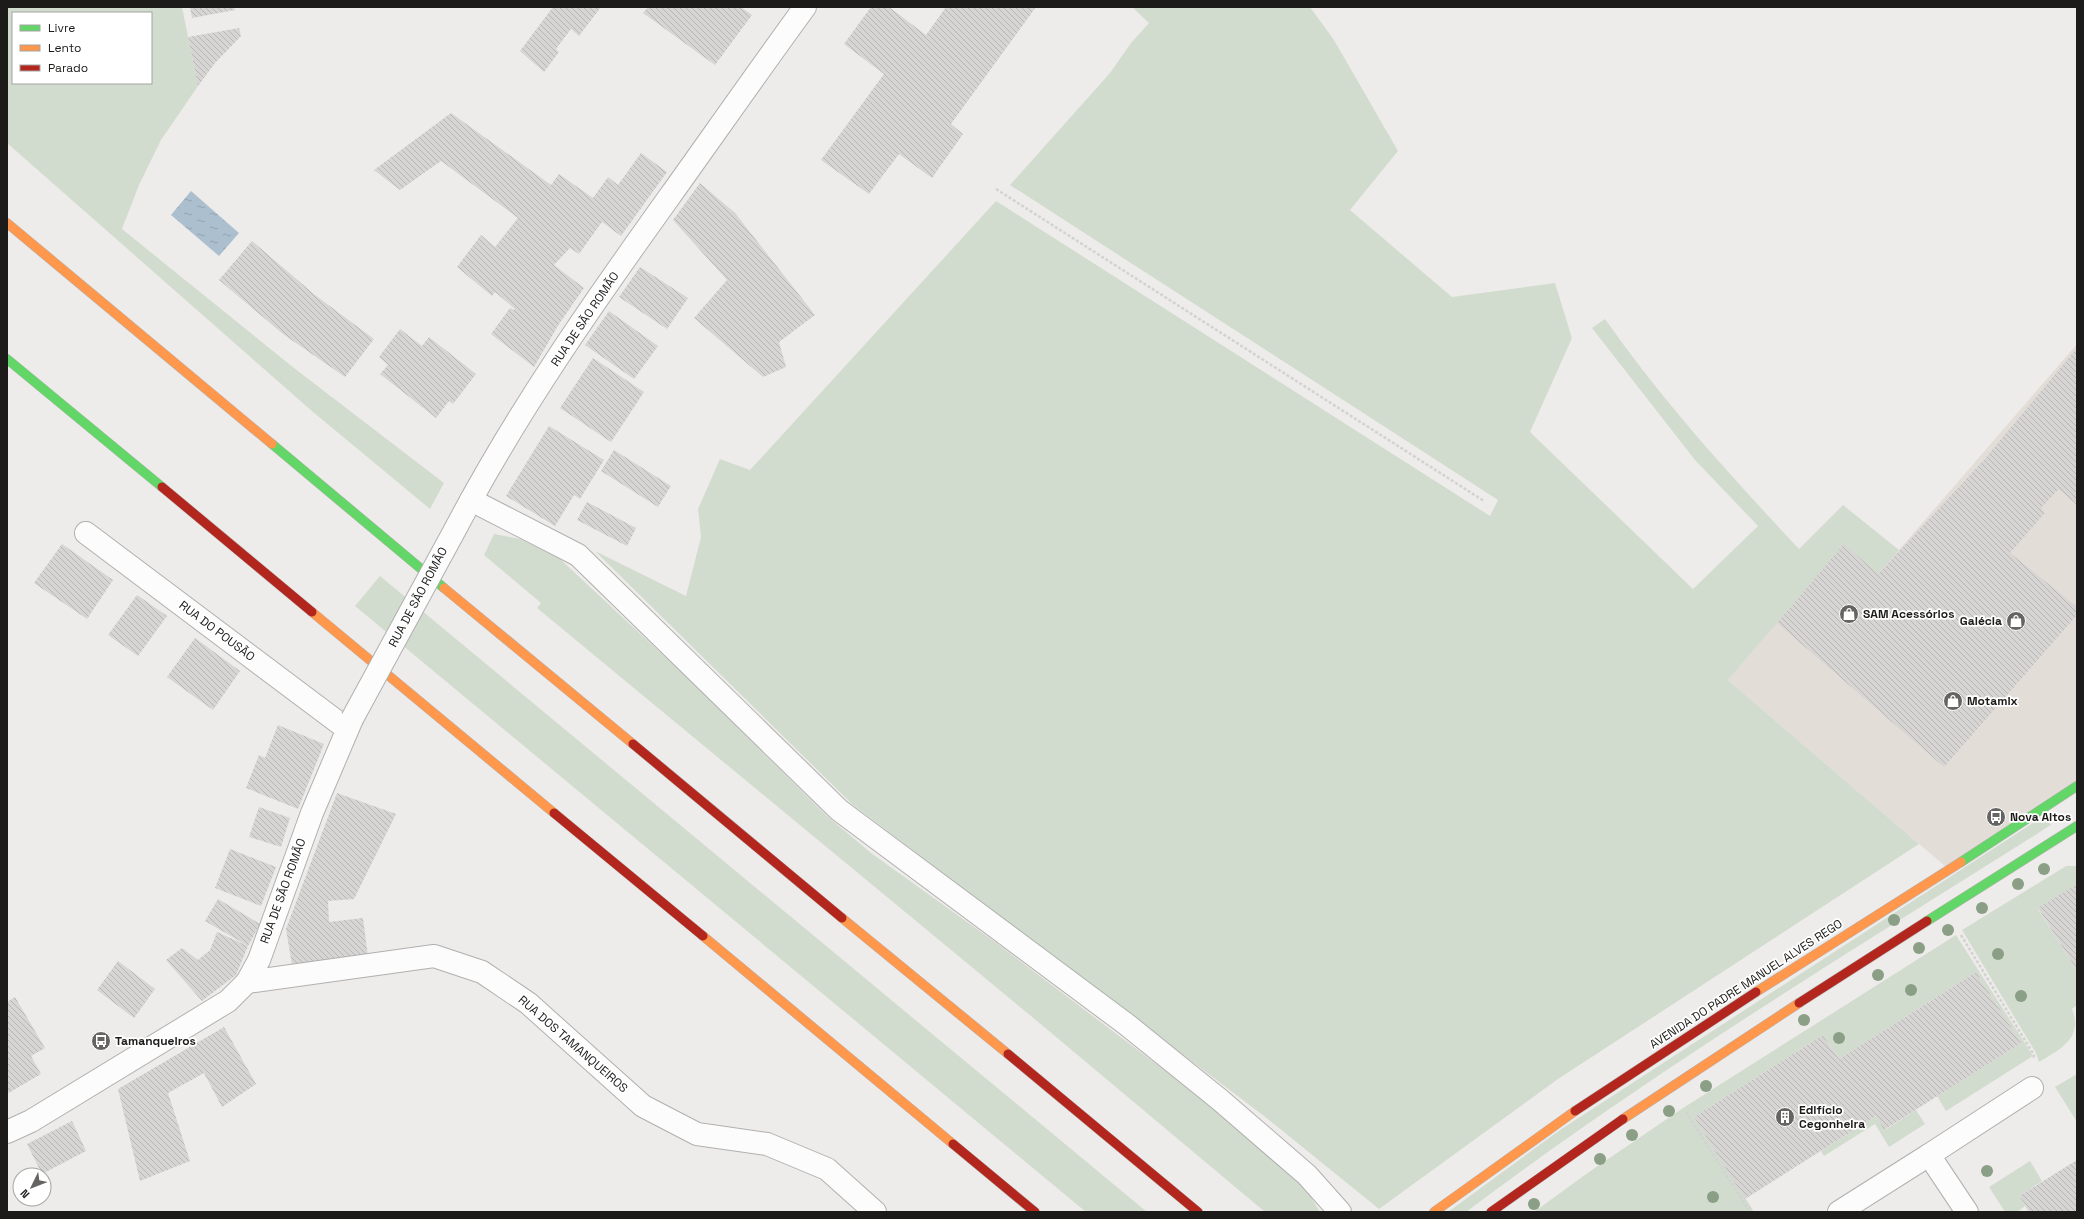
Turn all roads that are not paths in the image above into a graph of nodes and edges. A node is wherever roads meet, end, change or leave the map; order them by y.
1 (805, 7) edge
2 (7, 223) edge
3 (7, 359) edge
4 (471, 500) junction
5 (86, 533) dead end
6 (350, 724) junction
7 (2077, 786) edge
8 (2077, 826) edge
9 (247, 982) junction
10 (2032, 1088) dead end
11 (7, 1132) edge
12 (1929, 1154) junction
13 (875, 1212) edge
14 (1035, 1212) edge
15 (1198, 1212) edge
16 (1340, 1212) edge
17 (1434, 1212) edge
18 (1491, 1212) edge
19 (1839, 1212) edge
20 (1967, 1212) edge

1 - 4 street, RUA DE SÃO ROMÃO
2 - 15 main road
3 - 14 main road
4 - 6 street, RUA DE SÃO ROMÃO, bridge
4 - 16 street
5 - 6 street, RUA DO POUSÃO
6 - 9 street, RUA DE SÃO ROMÃO
7 - 17 main road, AVENIDA DO PADRE MANUEL ALVES REGO
8 - 18 main road
9 - 11 street, RUA DE SÃO ROMÃO
9 - 13 street, RUA DOS TAMANQUEIROS
10 - 12 street
12 - 19 street
12 - 20 street

